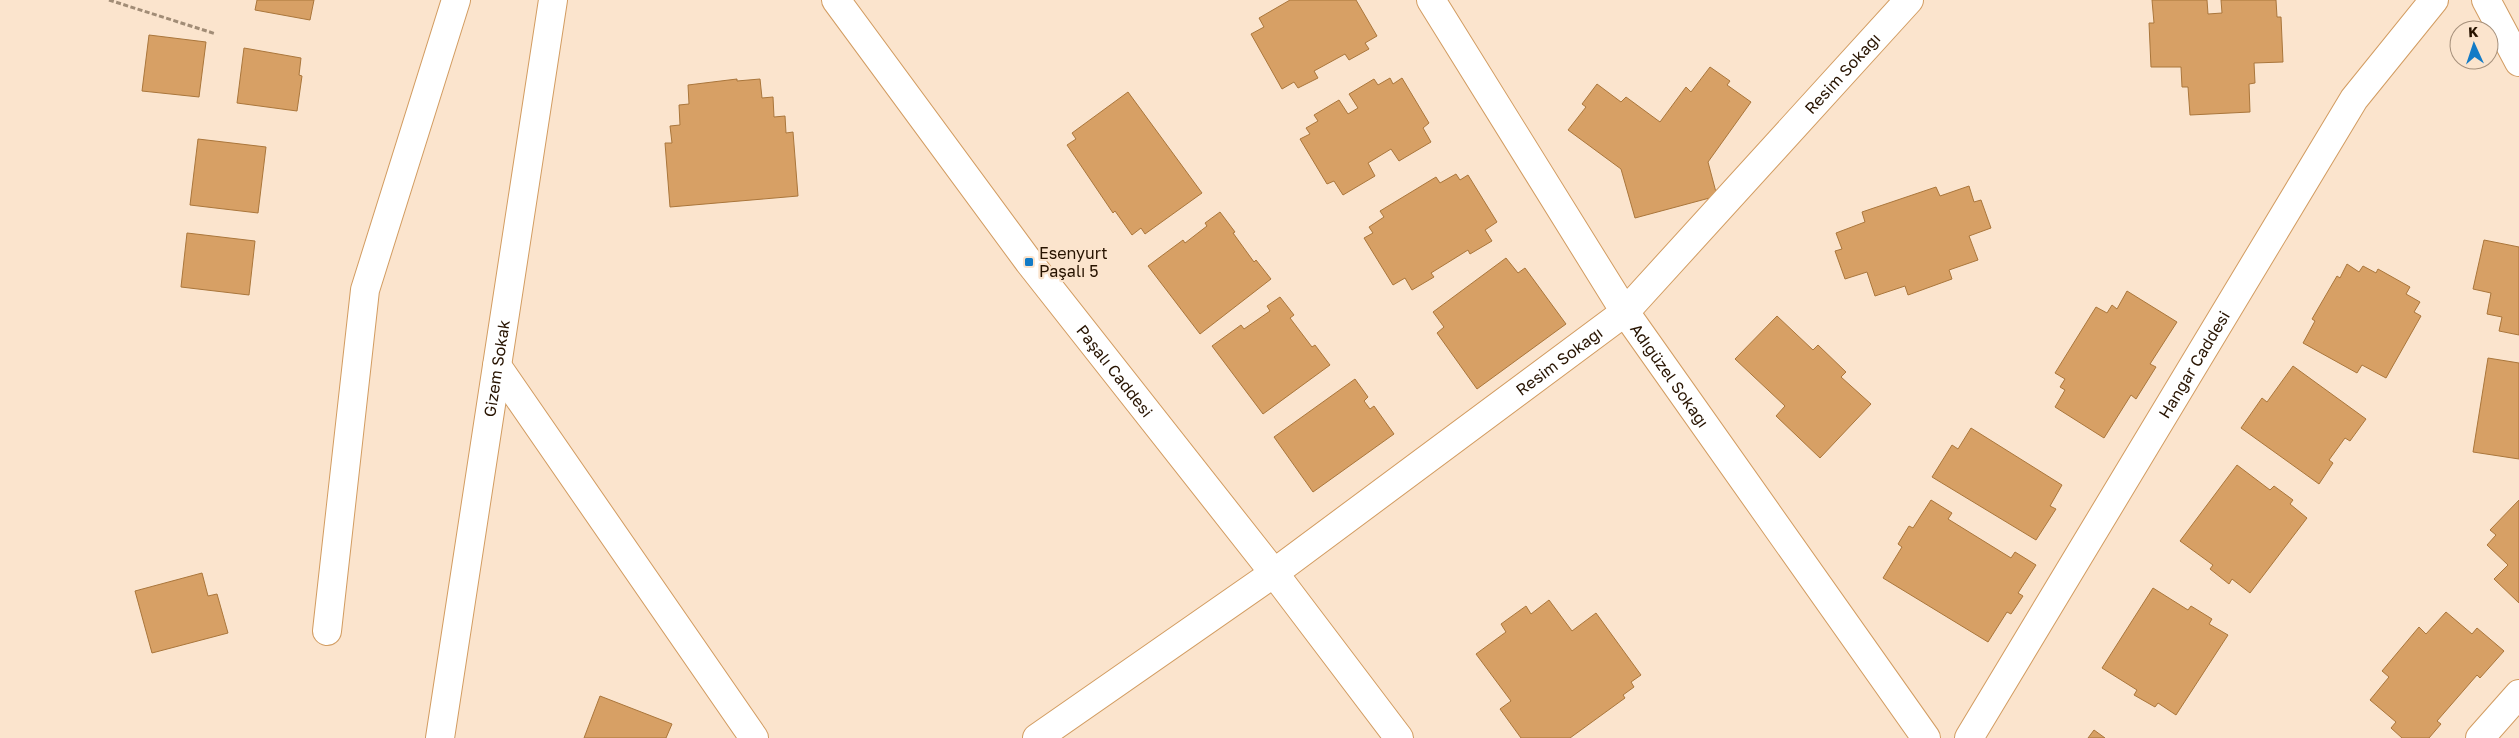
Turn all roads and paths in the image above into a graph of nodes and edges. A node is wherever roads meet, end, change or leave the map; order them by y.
1 (109, 0) edge
2 (456, 0) edge
3 (553, 0) edge
4 (836, 0) edge
5 (1431, 0) edge
6 (1909, 0) edge
7 (2434, 0) edge
8 (2486, 0) edge
9 (216, 34) dead end
10 (2519, 62) edge
11 (1625, 312) junction
12 (497, 366) junction
13 (1274, 572) junction
14 (327, 631) dead end
15 (2519, 694) edge
16 (440, 738) edge
17 (754, 738) edge
18 (1037, 738) edge
19 (1399, 738) edge
20 (1926, 738) edge
21 (1969, 738) edge
22 (2480, 738) edge

1 - 9 path
2 - 14 street
3 - 12 street, Gizem Sokak
4 - 13 street, Paşalı Caddesi
5 - 11 street, Adıgüzel Sokağı
6 - 11 street, Resim Sokağı
7 - 21 street, Hangar Caddesi
8 - 10 street
11 - 13 street, Resim Sokağı
11 - 20 street, Adıgüzel Sokağı
12 - 16 street, Gizem Sokak
12 - 17 street
13 - 18 street, Resim Sokağı
13 - 19 street, Paşalı Caddesi
15 - 22 street

